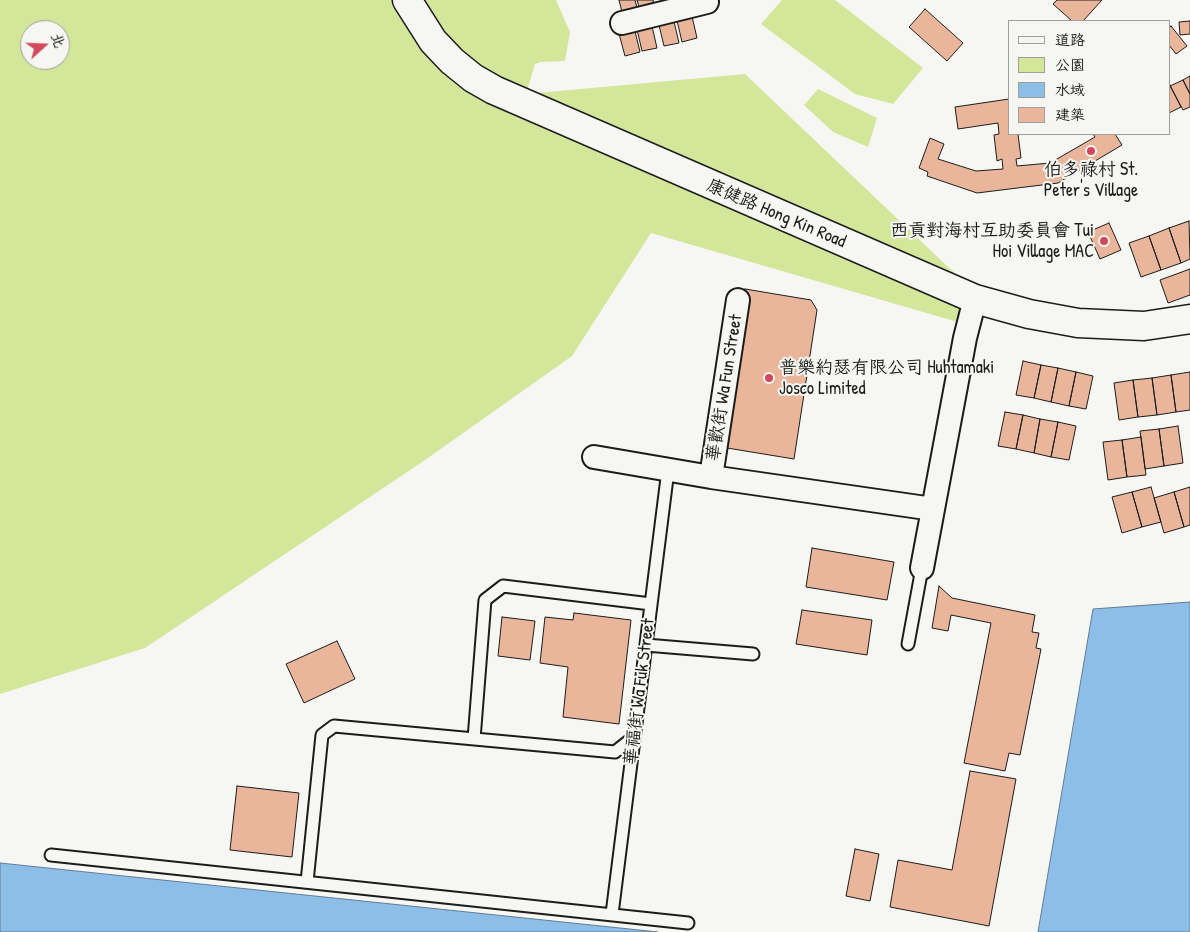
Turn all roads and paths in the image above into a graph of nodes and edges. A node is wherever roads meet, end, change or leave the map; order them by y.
1 (407, 0) edge
2 (706, 0) edge
3 (622, 23) dead end
4 (975, 299) junction
5 (738, 300) dead end
6 (1190, 319) edge
7 (594, 457) dead end
8 (668, 470) junction
9 (711, 477) junction
10 (933, 509) junction
11 (922, 568) joint
12 (651, 604) junction
13 (908, 644) dead end
14 (646, 645) junction
15 (753, 654) dead end
16 (634, 737) junction
17 (474, 739) junction
18 (51, 855) dead end
19 (307, 882) junction
20 (612, 914) junction
21 (688, 923) dead end

1 - 4 street, 康健路 Hong Kin Road
2 - 3 street
4 - 6 street, 康健路 Hong Kin Road
4 - 10 street
5 - 9 street, 華歡街 Wa Fun Street
7 - 8 street
8 - 9 street
8 - 12 lane, 華福街 Wa Fuk Street
9 - 10 street
10 - 11 street
11 - 13 lane
12 - 14 lane, 華福街 Wa Fuk Street
12 - 17 lane
14 - 15 lane
14 - 16 lane, 華福街 Wa Fuk Street
16 - 17 lane
16 - 20 lane, 華福街 Wa Fuk Street
17 - 19 lane
18 - 19 lane
19 - 20 lane
20 - 21 lane

